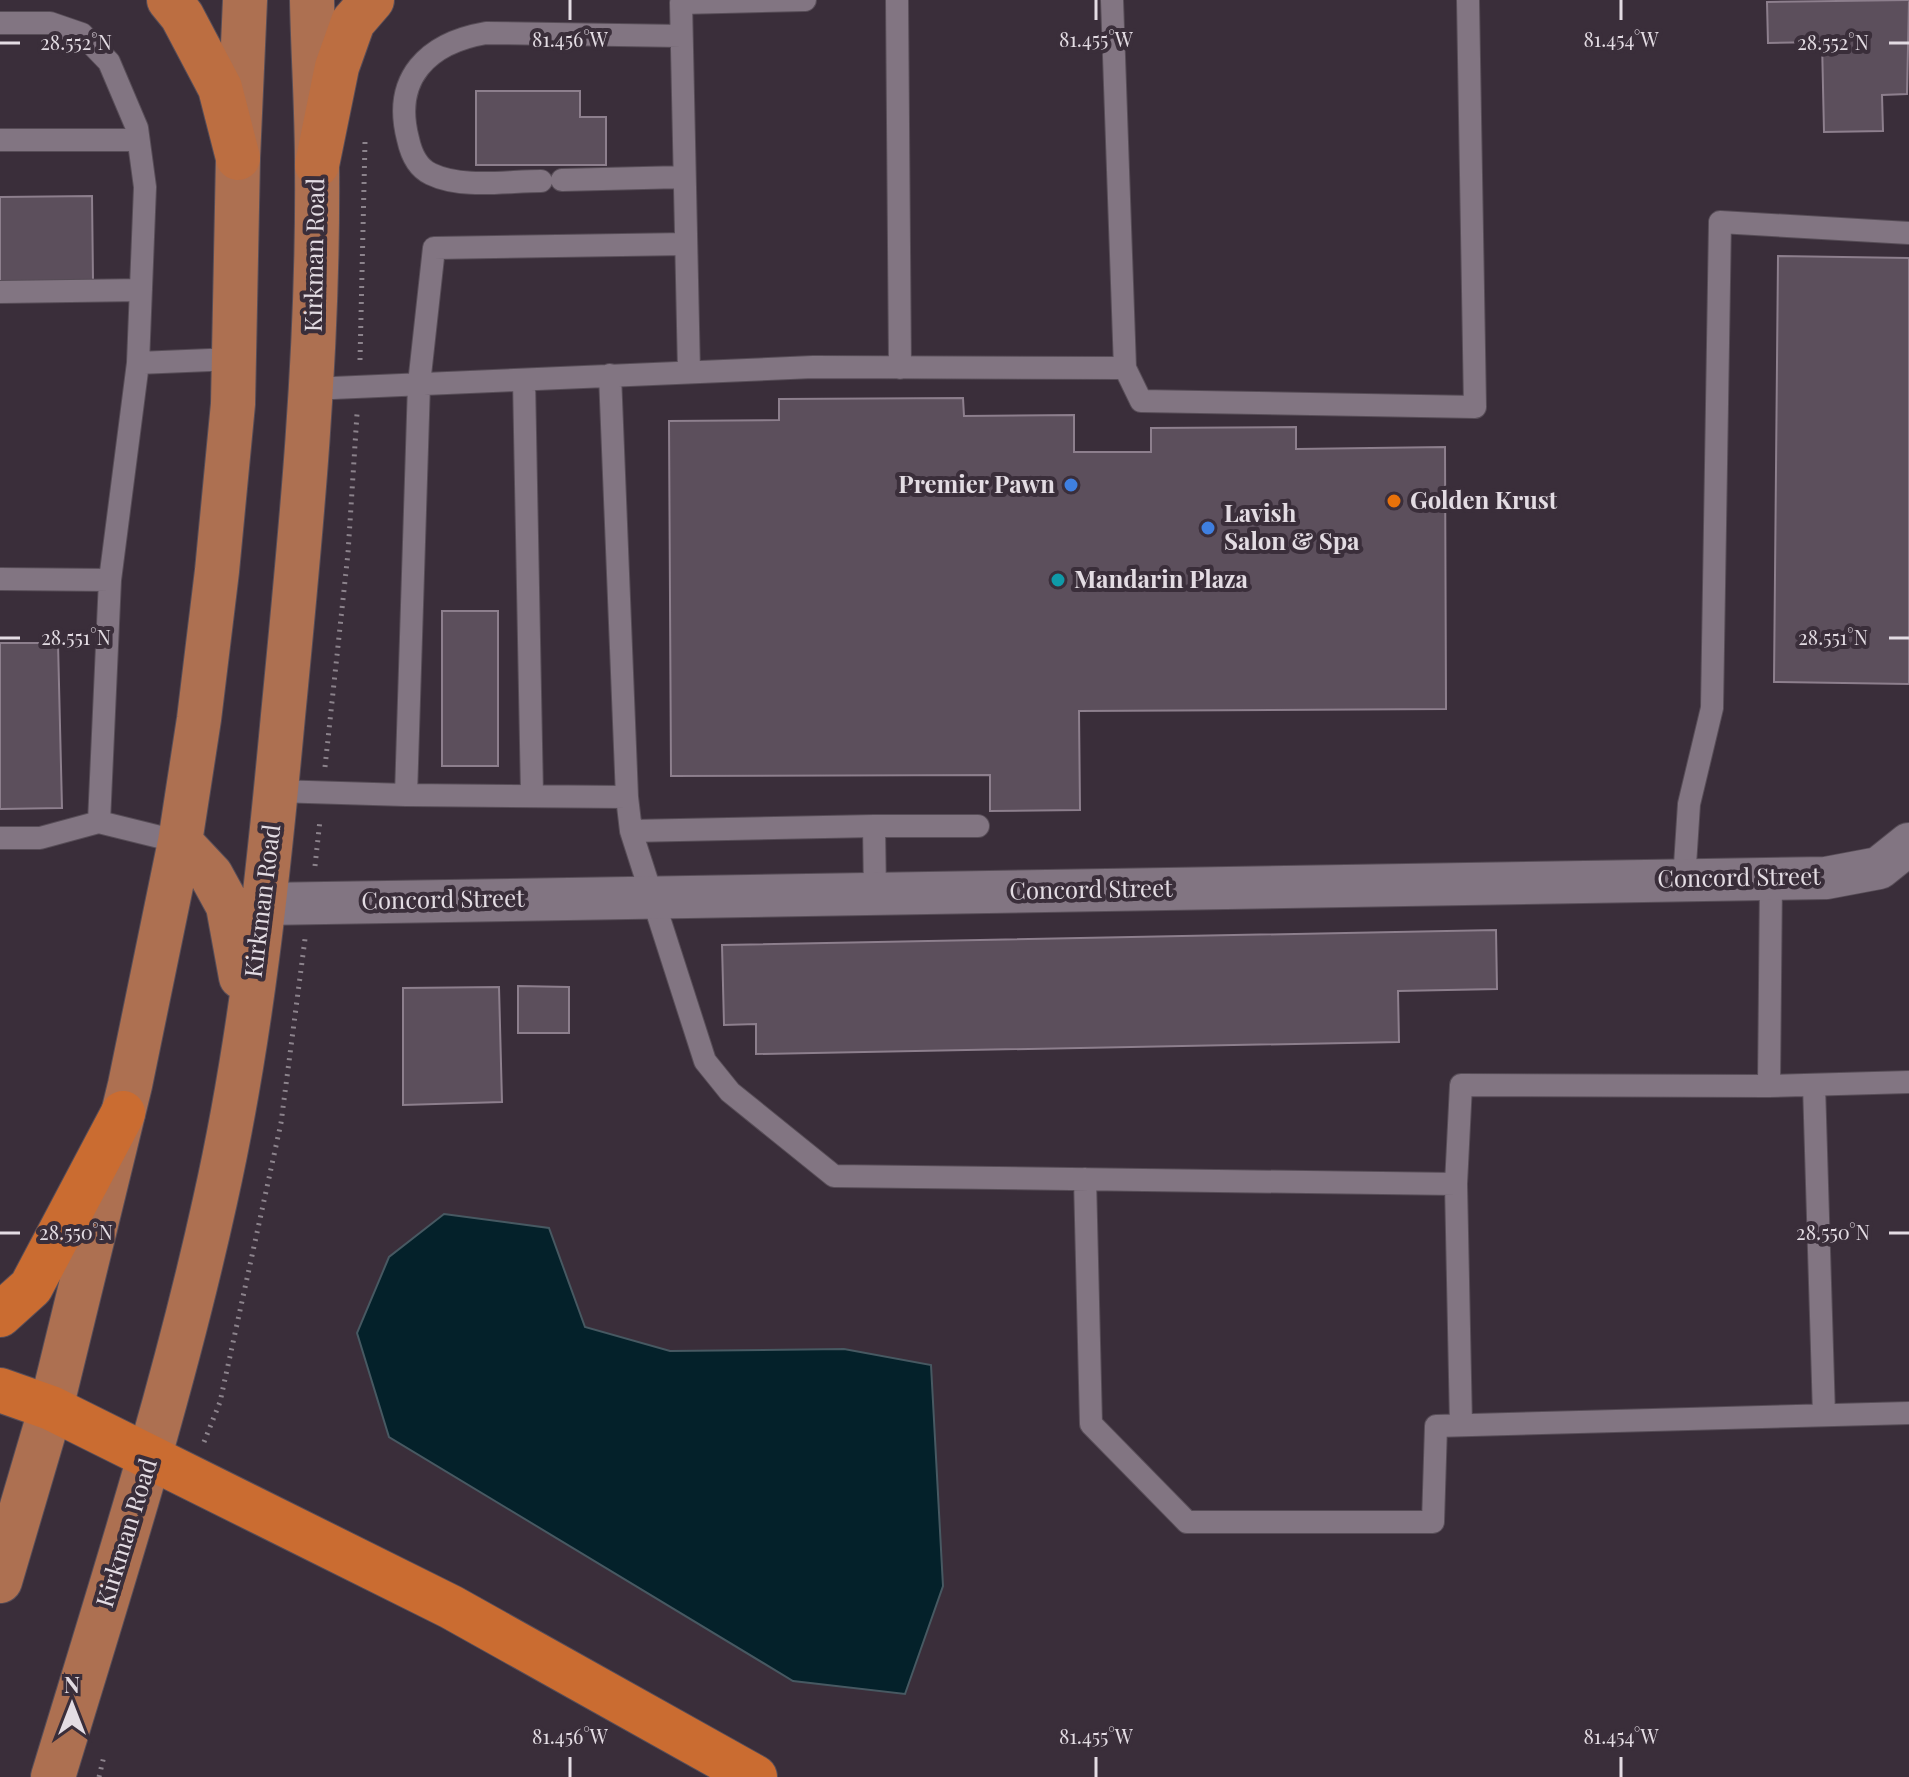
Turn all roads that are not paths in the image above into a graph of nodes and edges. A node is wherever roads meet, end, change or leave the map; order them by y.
1 (169, 0) edge
2 (245, 0) edge
3 (312, 0) edge
4 (372, 0) edge
5 (805, 0) edge
6 (897, 0) edge
7 (1112, 0) edge
8 (1468, 0) edge
9 (0, 23) edge
10 (681, 36) junction
11 (0, 140) edge
12 (138, 140) junction
13 (238, 158) junction
14 (317, 165) junction
15 (684, 177) junction
16 (1909, 233) edge
17 (686, 244) junction
18 (141, 290) junction
19 (0, 292) edge
20 (234, 359) junction
21 (138, 363) junction
22 (900, 368) junction
23 (1125, 368) junction
24 (689, 372) junction
25 (610, 375) junction
26 (524, 380) junction
27 (419, 384) junction
28 (310, 389) junction
29 (0, 579) edge
30 (110, 580) junction
31 (276, 791) junction
32 (406, 795) junction
33 (532, 795) junction
34 (627, 797) junction
35 (99, 822) junction
36 (874, 826) junction
37 (978, 826) dead end
38 (631, 831) junction
39 (0, 838) edge
40 (180, 842) junction
41 (1909, 844) edge
42 (1771, 879) junction
43 (1684, 880) junction
44 (875, 894) junction
45 (652, 897) junction
46 (263, 904) junction
47 (249, 1020) junction
48 (1909, 1082) edge
49 (1814, 1085) junction
50 (1769, 1086) junction
51 (123, 1113) junction
52 (1085, 1179) junction
53 (1456, 1184) junction
54 (0, 1315) edge
55 (0, 1390) edge
56 (51, 1408) junction
57 (1909, 1413) edge
58 (1824, 1415) junction
59 (1461, 1425) junction
60 (150, 1458) junction
61 (0, 1581) edge
62 (53, 1777) edge
63 (755, 1777) edge

1 - 13 highway
2 - 13 main road
3 - 14 main road, Kirkman Road
4 - 14 highway
5 - 10 lane
6 - 22 lane
7 - 23 lane
8 - 23 lane
9 - 12 lane
10 - 15 lane
10 - 15 lane
11 - 12 lane
12 - 18 lane
13 - 20 main road
14 - 28 main road, Kirkman Road
15 - 17 lane
16 - 43 lane
17 - 24 lane
17 - 27 lane
18 - 19 lane
18 - 21 lane
20 - 21 lane
20 - 40 main road
21 - 30 lane
22 - 23 lane
22 - 24 lane
24 - 25 lane
25 - 26 lane
25 - 34 lane
26 - 27 lane
26 - 33 lane
27 - 28 lane
27 - 32 lane
28 - 31 main road, Kirkman Road
29 - 30 lane
30 - 35 lane
31 - 32 lane
31 - 46 main road, Kirkman Road
32 - 33 lane
33 - 34 lane
34 - 38 lane
35 - 39 lane
35 - 40 lane
36 - 37 lane
36 - 38 lane
36 - 44 lane
38 - 45 lane
40 - 47 main road
40 - 51 main road
41 - 42 street, Concord Street
42 - 43 street, Concord Street
42 - 50 lane
43 - 44 street, Concord Street
44 - 45 street, Concord Street
45 - 46 street, Concord Street
45 - 52 lane
46 - 47 main road, Kirkman Road
47 - 60 main road, Kirkman Road
48 - 49 lane
49 - 50 lane
49 - 58 lane
50 - 53 lane
51 - 54 highway
51 - 56 main road
52 - 53 lane
52 - 59 lane
53 - 59 lane
55 - 56 highway
56 - 60 highway
56 - 61 main road
57 - 58 lane
58 - 59 lane
60 - 62 main road, Kirkman Road
60 - 63 highway

